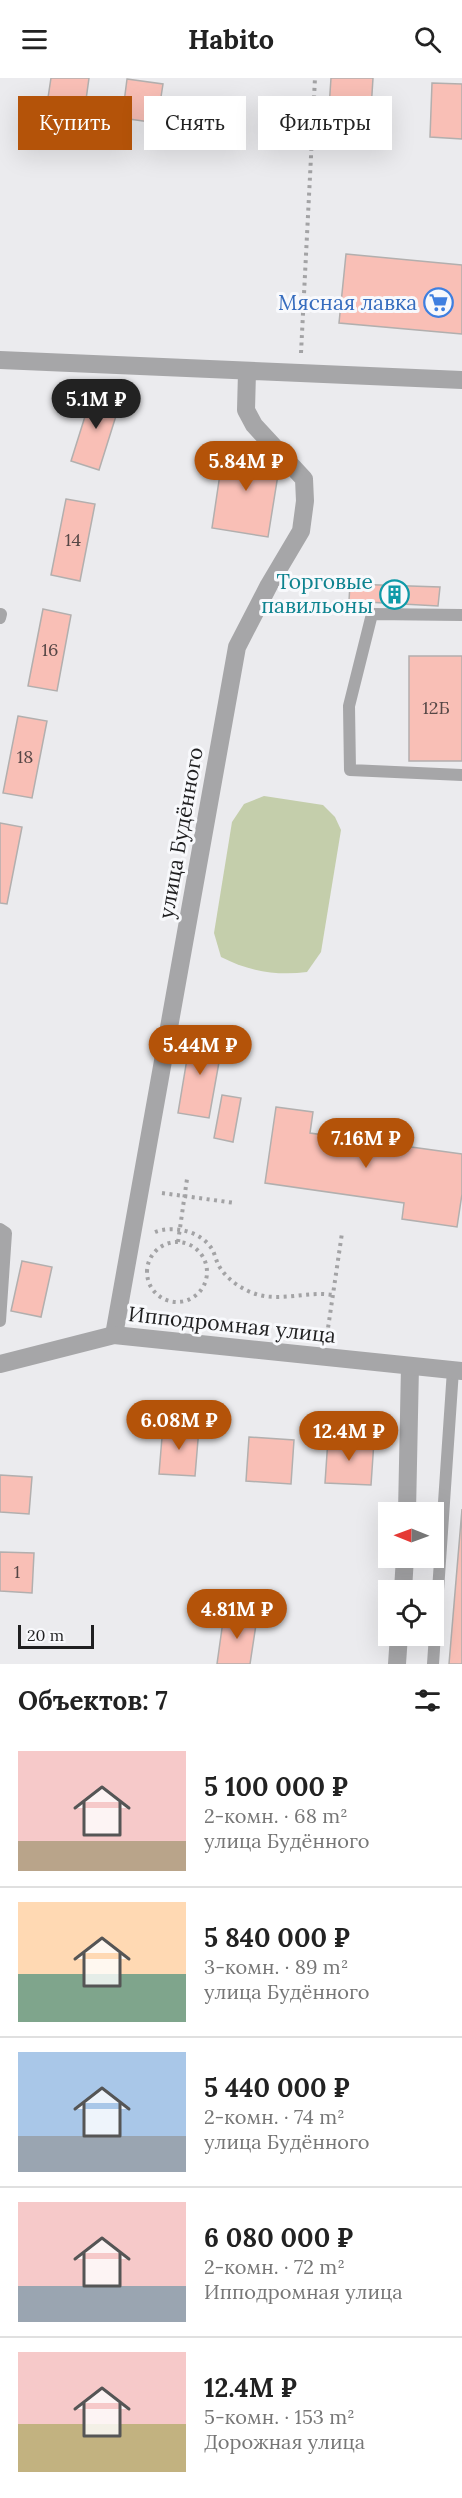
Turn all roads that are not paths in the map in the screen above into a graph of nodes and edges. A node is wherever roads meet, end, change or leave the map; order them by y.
1 (0, 360) edge
2 (247, 372) junction
3 (462, 380) edge
4 (462, 615) edge
5 (462, 775) edge
6 (0, 1229) edge
7 (0, 1322) edge
8 (114, 1335) junction
9 (0, 1364) edge
10 (410, 1366) junction
11 (458, 1371) edge
12 (407, 1502) edge
13 (398, 1646) edge
14 (397, 1664) edge
15 (433, 1664) edge

1 - 2 street
2 - 3 street
2 - 8 street, улица Будённого
4 - 5 lane
6 - 7 lane
8 - 9 street, Ипподромная улица
8 - 10 street, Ипподромная улица
10 - 11 street, Ипподромная улица
10 - 12 street
11 - 15 lane
13 - 14 street

